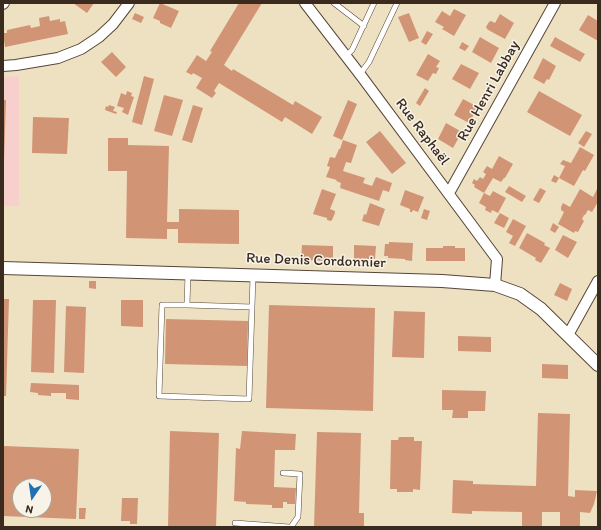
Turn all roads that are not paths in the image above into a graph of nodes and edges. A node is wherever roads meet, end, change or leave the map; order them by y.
1 (128, 3) edge
2 (305, 3) edge
3 (334, 3) edge
4 (374, 3) edge
5 (396, 3) edge
6 (555, 3) edge
7 (364, 26) junction
8 (346, 56) junction
9 (3, 66) edge
10 (360, 74) junction
11 (449, 193) junction
12 (3, 268) edge
13 (188, 273) junction
14 (253, 275) junction
15 (598, 281) edge
16 (495, 285) junction
17 (187, 305) junction
18 (252, 307) junction
19 (568, 335) junction
20 (598, 365) edge
21 (283, 473) dead end
22 (235, 523) dead end
23 (290, 527) edge

1 - 9 street
2 - 8 street, Rue Raphaël
3 - 7 lane
4 - 7 lane
5 - 10 lane
6 - 11 street, Rue Henri Labbay
7 - 8 lane
8 - 10 street, Rue Raphaël
10 - 11 street, Rue Raphaël
11 - 16 street, Rue Raphaël
12 - 13 street, Rue Denis Cordonnier
13 - 14 street, Rue Denis Cordonnier
13 - 17 lane
14 - 16 street, Rue Denis Cordonnier
14 - 18 lane
15 - 19 street
16 - 19 street, Rue Denis Cordonnier
17 - 18 lane
17 - 18 lane
19 - 20 street, Rue Denis Cordonnier
21 - 23 lane
22 - 23 lane

